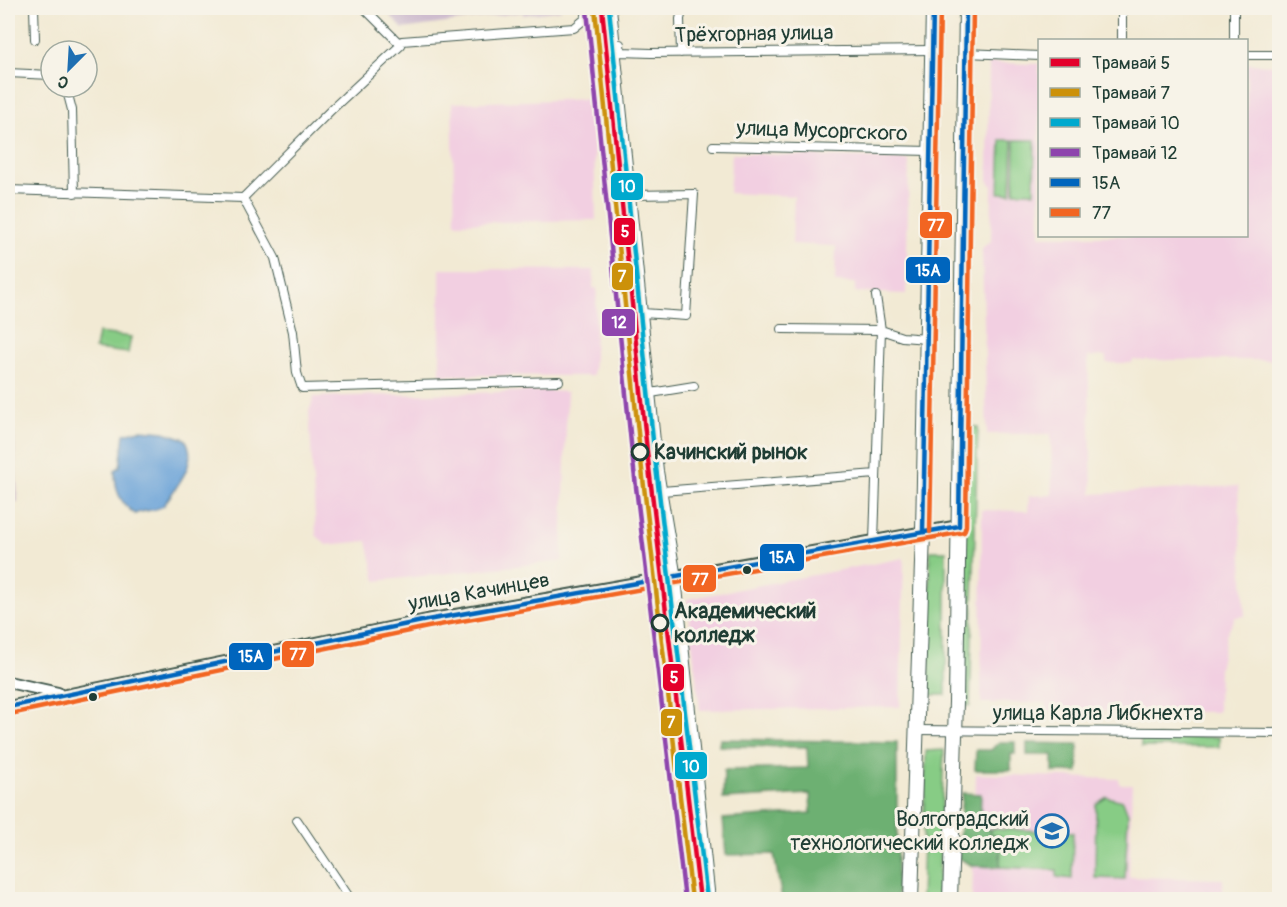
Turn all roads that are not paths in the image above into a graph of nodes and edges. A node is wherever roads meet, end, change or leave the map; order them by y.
1 (34, 8) edge
2 (364, 8) edge
3 (588, 8) edge
4 (614, 8) edge
5 (683, 8) edge
6 (933, 8) edge
7 (966, 8) edge
8 (1122, 8) edge
9 (1234, 8) edge
10 (35, 39) dead end
11 (1122, 39) edge
12 (1234, 39) edge
13 (400, 45) junction
14 (932, 50) junction
15 (681, 53) junction
16 (966, 53) junction
17 (1248, 55) edge
18 (1038, 56) edge
19 (1280, 56) edge
20 (8, 73) edge
21 (39, 74) edge
22 (69, 99) edge
23 (713, 146) dead end
24 (930, 151) junction
25 (8, 190) edge
26 (74, 193) junction
27 (632, 195) junction
28 (243, 198) junction
29 (876, 296) dead end
30 (643, 314) junction
31 (782, 329) dead end
32 (881, 330) junction
33 (927, 339) junction
34 (558, 381) dead end
35 (694, 386) dead end
36 (651, 393) junction
37 (876, 474) junction
38 (662, 491) junction
39 (959, 526) junction
40 (923, 532) junction
41 (874, 540) junction
42 (677, 578) junction
43 (8, 682) edge
44 (67, 695) junction
45 (8, 707) edge
46 (916, 730) junction
47 (955, 731) junction
48 (1280, 733) edge
49 (297, 819) dead end
50 (351, 900) edge
51 (711, 900) edge
52 (912, 900) edge
53 (950, 900) edge

1 - 10 street
2 - 13 street
3 - 13 street
4 - 15 street, Трёхгорная улица
4 - 27 street
5 - 15 street
6 - 14 highway
7 - 16 highway
8 - 11 street
9 - 12 street
13 - 28 street
14 - 15 street, Трёхгорная улица
14 - 24 highway
16 - 18 street
16 - 39 highway
17 - 19 street
20 - 21 street
22 - 26 street
23 - 24 street, улица Мусоргского
24 - 33 highway
25 - 26 street
26 - 28 street
27 - 30 street
27 - 30 street
28 - 34 street
29 - 32 street
30 - 36 street
31 - 32 street
32 - 33 street
32 - 37 street
33 - 40 highway
35 - 36 street
36 - 38 street
37 - 38 street
37 - 41 street
38 - 42 street
39 - 40 main road, улица Качинцев
39 - 47 highway
40 - 41 main road, улица Качинцев
40 - 46 highway
41 - 42 main road, улица Качинцев
42 - 44 main road, улица Качинцев
42 - 51 street
43 - 44 main road, улица Качинцев
44 - 45 main road
46 - 47 street, улица Карла Либкнехта
46 - 52 highway
47 - 48 street, улица Карла Либкнехта
47 - 53 highway
49 - 50 street

